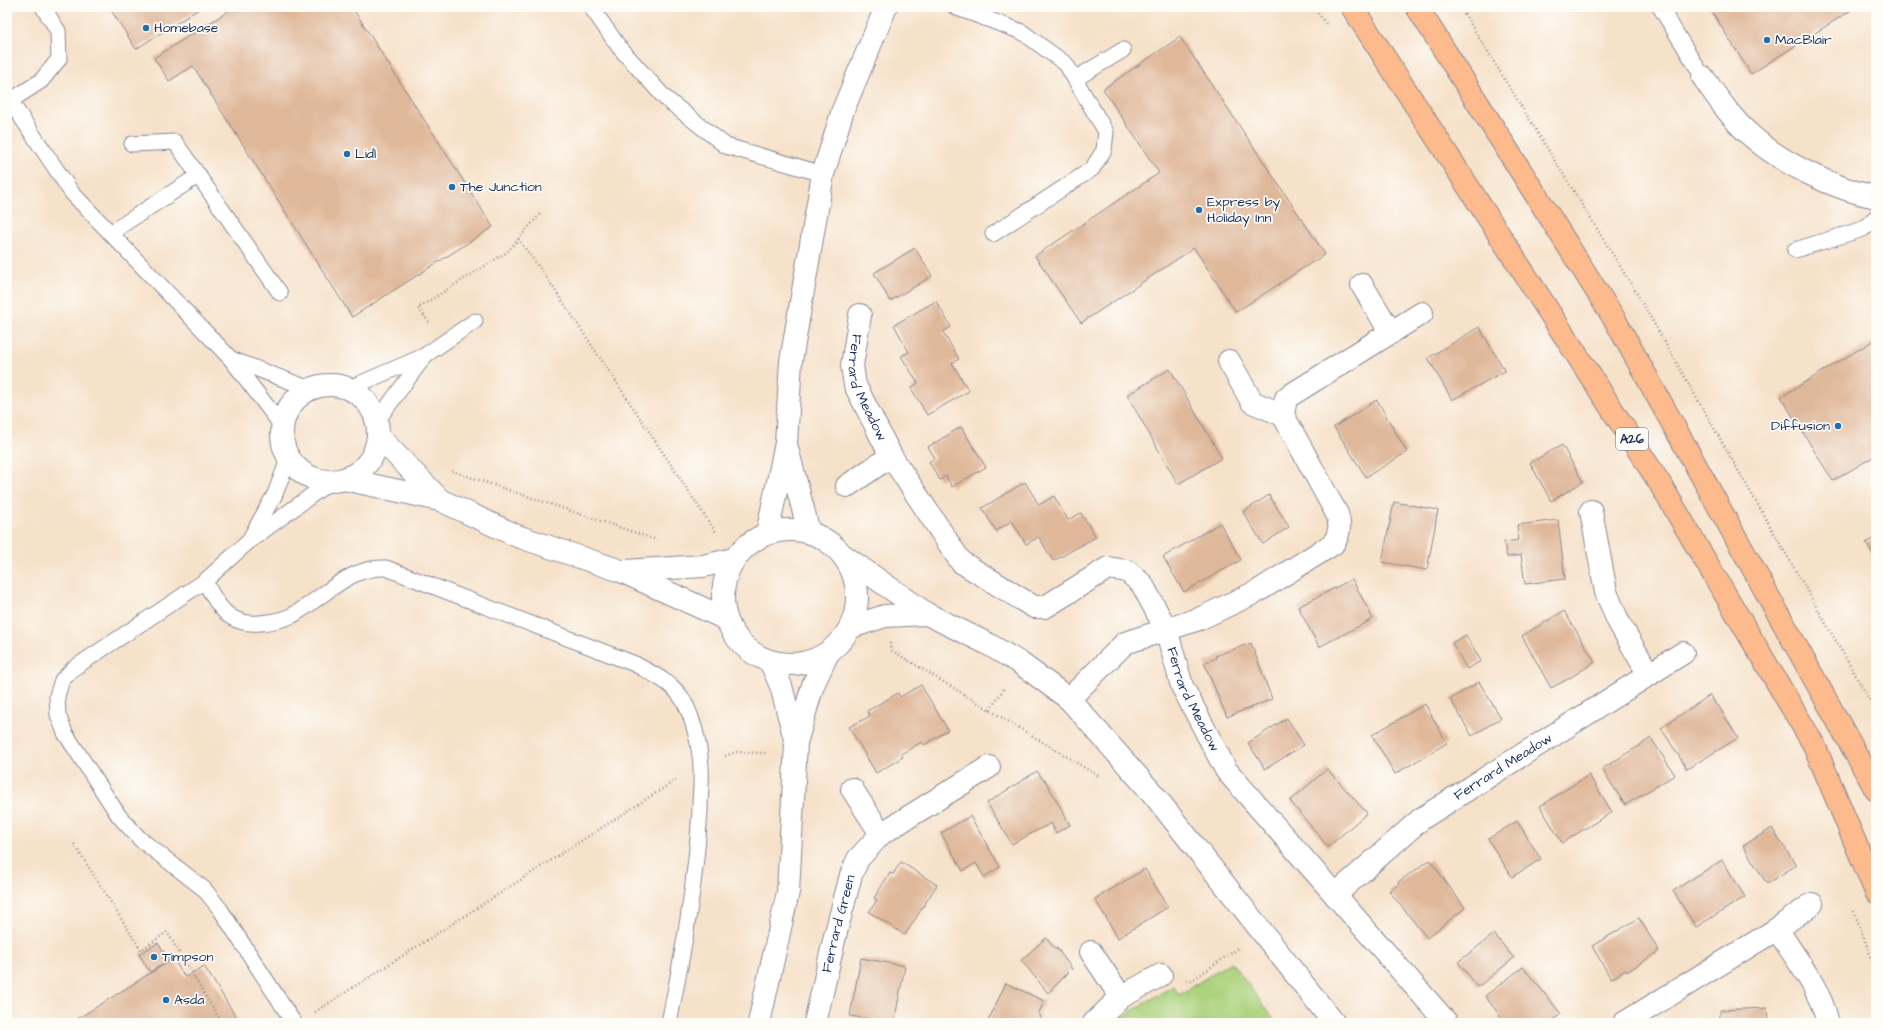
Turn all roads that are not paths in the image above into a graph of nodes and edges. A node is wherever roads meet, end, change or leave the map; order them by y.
1 (43, 7) edge
2 (591, 7) edge
3 (886, 7) edge
4 (955, 7) edge
5 (1347, 7) edge
6 (1352, 7) edge
7 (1417, 7) edge
8 (1660, 7) edge
9 (1371, 36) junction
10 (1123, 50) dead end
11 (1703, 77) joint
12 (1075, 79) junction
13 (8, 98) edge
14 (132, 144) dead end
15 (199, 174) junction
16 (823, 174) junction
17 (1876, 197) edge
18 (1876, 217) edge
19 (110, 233) junction
20 (993, 234) dead end
21 (1795, 250) dead end
22 (1362, 285) dead end
23 (280, 293) dead end
24 (1422, 313) dead end
25 (860, 315) dead end
26 (475, 321) dead end
27 (1391, 333) junction
28 (424, 356) junction
29 (231, 359) junction
30 (1229, 361) dead end
31 (350, 388) junction
32 (310, 389) junction
33 (1283, 415) junction
34 (282, 426) junction
35 (378, 429) junction
36 (786, 443) junction
37 (891, 456) junction
38 (289, 457) junction
39 (337, 480) junction
40 (847, 486) dead end
41 (440, 500) junction
42 (1591, 511) dead end
43 (809, 532) junction
44 (767, 534) junction
45 (248, 542) junction
46 (844, 556) junction
47 (734, 559) junction
48 (621, 571) junction
49 (205, 581) junction
50 (927, 614) junction
51 (726, 619) junction
52 (851, 627) junction
53 (1166, 629) junction
54 (1683, 654) dead end
55 (827, 655) junction
56 (771, 663) junction
57 (1649, 674) junction
58 (1069, 699) junction
59 (795, 748) junction
60 (989, 767) dead end
61 (852, 789) dead end
62 (1876, 790) edge
63 (881, 834) junction
64 (1876, 892) edge
65 (1335, 895) junction
66 (1812, 904) dead end
67 (1777, 929) junction
68 (1091, 952) dead end
69 (1161, 975) road end
70 (1121, 997) junction
71 (294, 1023) edge
72 (669, 1023) edge
73 (760, 1023) edge
74 (815, 1023) edge
75 (1094, 1023) edge
76 (1334, 1023) edge
77 (1447, 1023) edge
78 (1624, 1023) edge
79 (1828, 1023) edge

1 - 13 lane
2 - 16 lane
3 - 16 street
4 - 12 lane
5 - 9 highway
6 - 9 highway, A26
7 - 62 highway
8 - 11 lane
9 - 64 highway, A26
10 - 12 lane
11 - 17 street
12 - 20 lane
13 - 19 lane
14 - 15 lane
15 - 19 lane
15 - 23 lane
16 - 36 street
18 - 21 lane
19 - 29 lane
22 - 27 street
24 - 27 street
25 - 37 street, Ferrard Meadow
26 - 28 lane
27 - 33 street
28 - 31 lane
28 - 35 lane
29 - 32 lane
29 - 34 lane
30 - 33 street
31 - 32 street
31 - 35 street
32 - 34 street
33 - 53 street, Ferrard Meadow
34 - 38 street
35 - 39 street
35 - 41 street
36 - 43 street
36 - 44 street
37 - 40 street, Ferrard Meadow
37 - 53 street, Ferrard Meadow
38 - 39 street
38 - 45 lane
39 - 41 street
39 - 45 lane
41 - 48 street
42 - 57 street
43 - 44 street
43 - 46 street
44 - 47 street
45 - 49 lane
46 - 50 street
46 - 52 street
47 - 48 street
47 - 51 street
48 - 51 street
49 - 71 lane
49 - 72 lane
50 - 52 street
50 - 58 street
51 - 56 street
52 - 55 street
53 - 58 street, Ferrard Meadow
53 - 65 street, Ferrard Meadow
54 - 57 street, Ferrard Meadow
55 - 56 street
55 - 59 street
56 - 59 street
57 - 65 street, Ferrard Meadow
58 - 76 street
59 - 73 street
60 - 63 street, Ferrard Green
61 - 63 street
63 - 74 street, Ferrard Green
65 - 77 street, Ferrard Meadow
66 - 67 street
67 - 78 street
67 - 79 street
68 - 70 street
69 - 70 street
70 - 75 street

